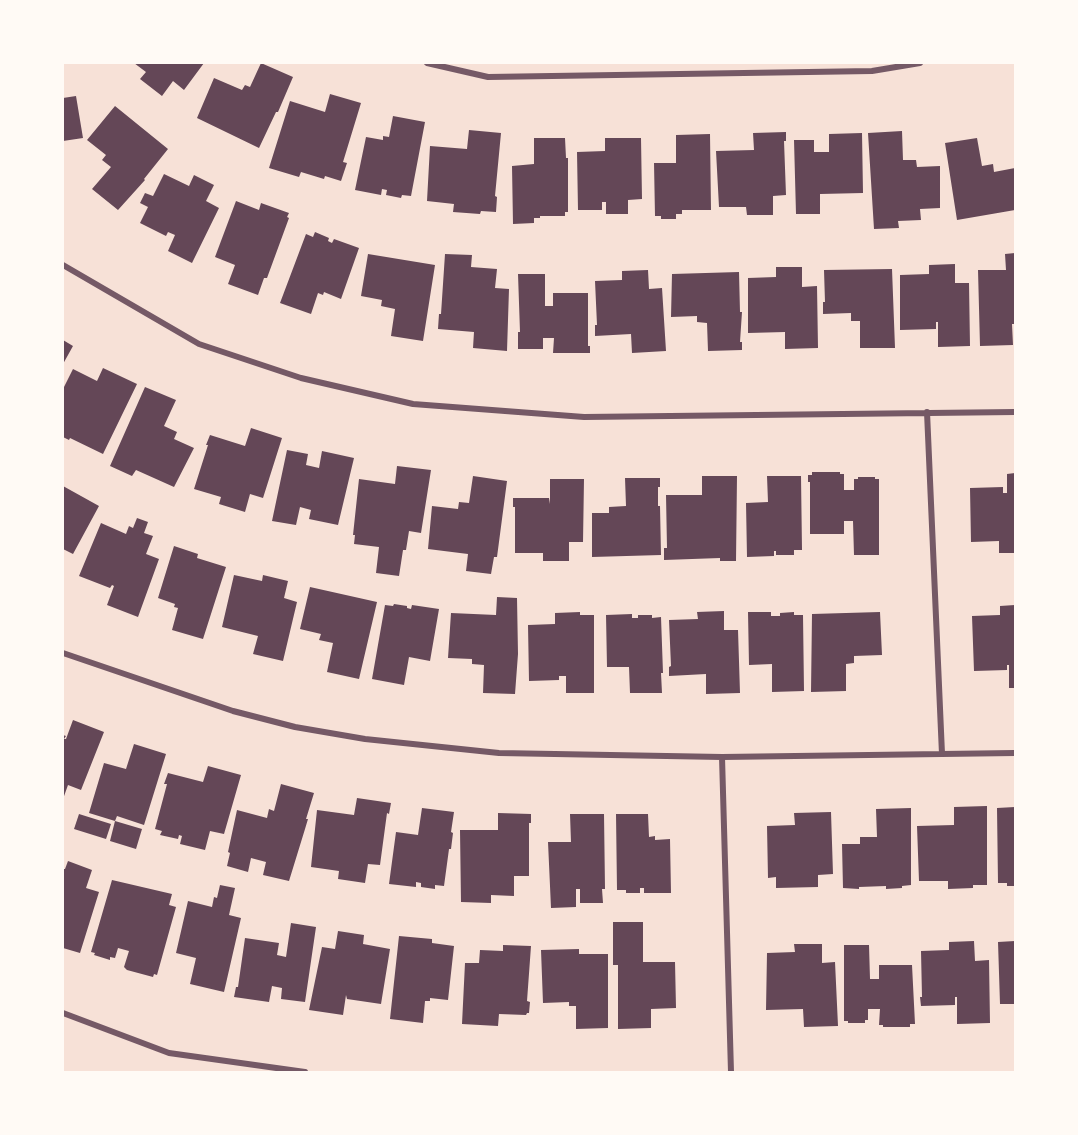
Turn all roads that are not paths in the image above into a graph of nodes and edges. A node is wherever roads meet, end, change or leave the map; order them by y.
1 (428, 63) edge
2 (920, 63) edge
3 (63, 265) edge
4 (927, 412) junction
5 (1015, 412) edge
6 (63, 653) edge
7 (1015, 753) edge
8 (942, 754) junction
9 (722, 757) junction
10 (63, 1013) edge
11 (305, 1072) edge
12 (731, 1072) edge

1 - 2 street
3 - 4 street
4 - 5 street
4 - 8 street
6 - 9 street
7 - 8 street
8 - 9 street
9 - 12 street
10 - 11 street

